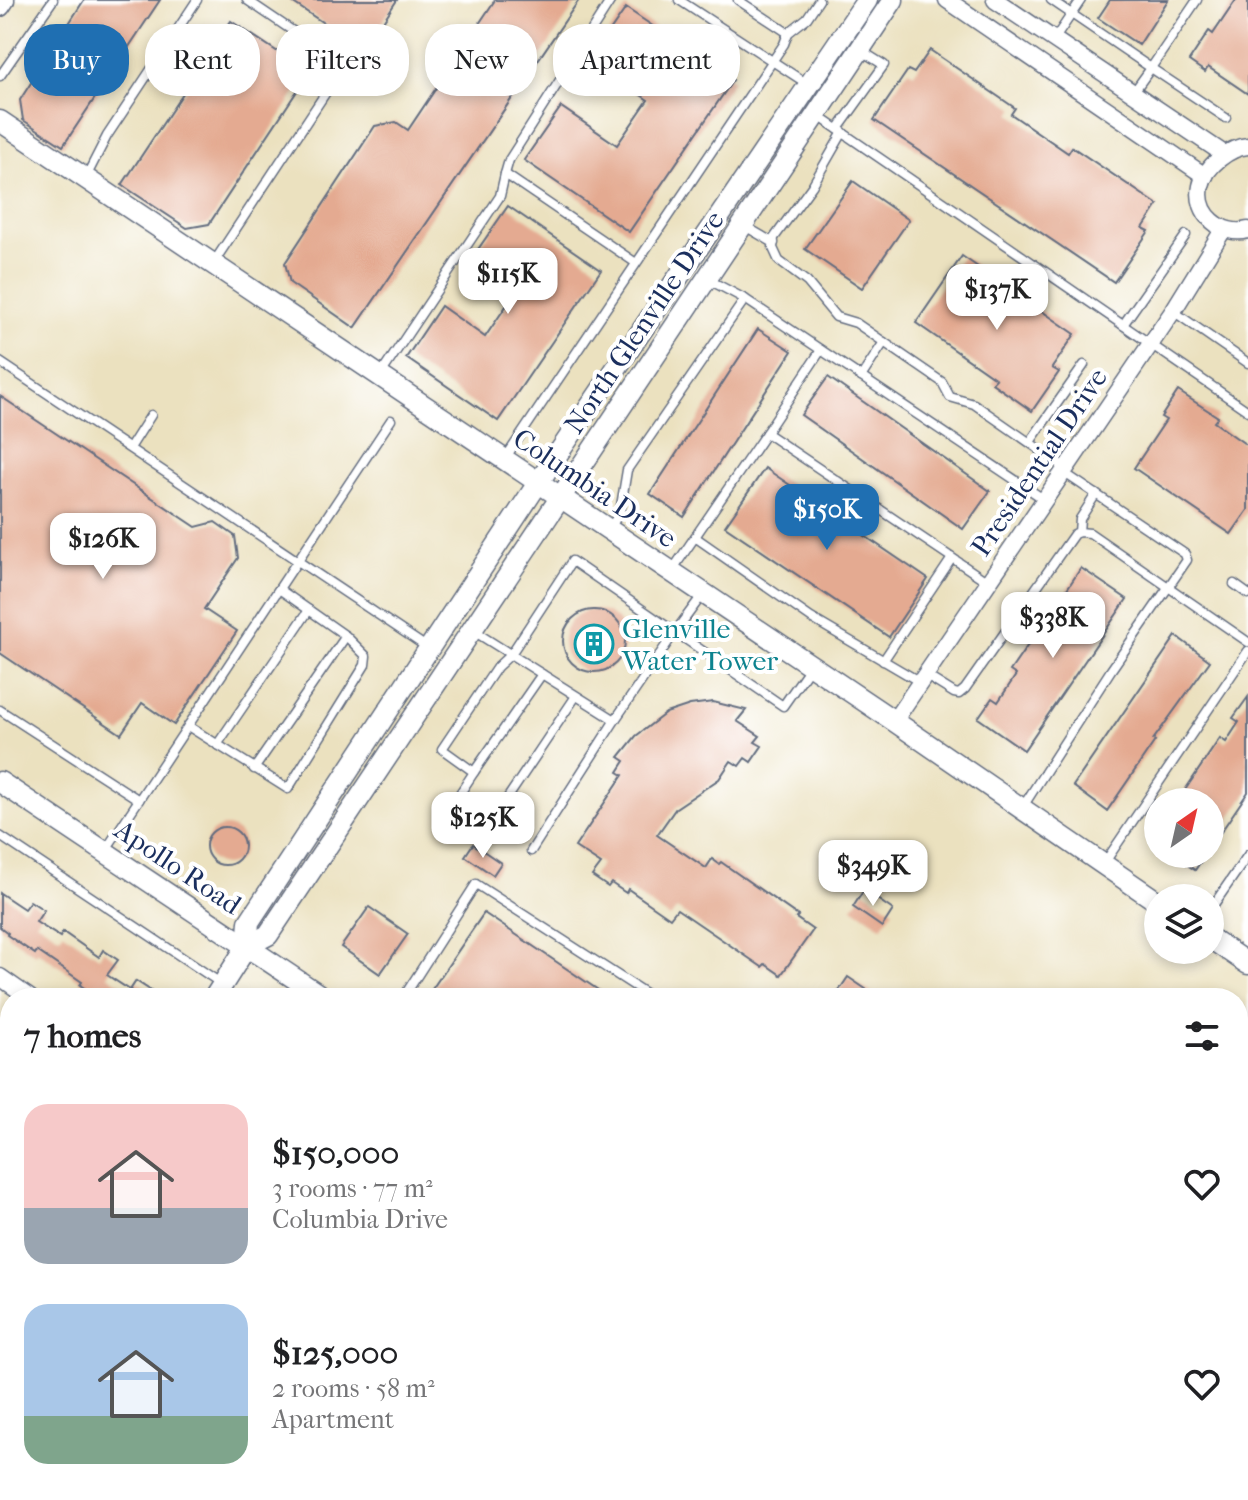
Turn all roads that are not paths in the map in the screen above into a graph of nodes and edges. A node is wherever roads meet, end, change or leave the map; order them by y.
1 (4, 0) edge
2 (53, 0) edge
3 (197, 0) edge
4 (247, 0) edge
5 (611, 0) edge
6 (679, 0) edge
7 (738, 0) edge
8 (819, 0) edge
9 (867, 0) edge
10 (893, 0) edge
11 (947, 0) edge
12 (995, 0) edge
13 (1051, 0) edge
14 (1081, 0) edge
15 (1197, 0) edge
16 (0, 6) edge
17 (1072, 14) junction
18 (283, 24) edge
19 (788, 33) junction
20 (1053, 41) junction
21 (860, 50) junction
22 (771, 60) junction
23 (1039, 62) junction
24 (1151, 68) junction
25 (0, 76) edge
26 (809, 85) junction
27 (1132, 94) junction
28 (324, 96) edge
29 (828, 96) junction
30 (816, 114) junction
31 (1117, 116) junction
32 (1226, 118) dead end
33 (0, 121) edge
34 (841, 131) junction
35 (1248, 146) edge
36 (1224, 154) junction
37 (505, 174) junction
38 (1205, 176) junction
39 (84, 179) junction
40 (743, 224) junction
41 (1223, 230) junction
42 (1248, 230) edge
43 (1186, 235) dead end
44 (774, 243) junction
45 (636, 263) junction
46 (212, 265) junction
47 (706, 278) junction
48 (745, 299) junction
49 (1173, 311) junction
50 (1123, 325) junction
51 (884, 342) junction
52 (1150, 344) junction
53 (821, 350) junction
54 (0, 362) edge
55 (1248, 363) edge
56 (1084, 365) dead end
57 (379, 377) junction
58 (861, 377) junction
59 (1248, 411) edge
60 (151, 415) dead end
61 (391, 420) dead end
62 (766, 433) junction
63 (1030, 442) junction
64 (130, 448) junction
65 (503, 460) junction
66 (1065, 470) junction
67 (538, 483) junction
68 (1096, 494) junction
69 (560, 497) junction
70 (1045, 500) junction
71 (608, 530) junction
72 (1079, 532) junction
73 (695, 537) junction
74 (952, 558) junction
75 (298, 561) junction
76 (671, 572) junction
77 (988, 582) junction
78 (1234, 584) dead end
79 (1168, 587) junction
80 (279, 589) junction
81 (703, 594) junction
82 (1248, 594) edge
83 (309, 610) junction
84 (472, 630) junction
85 (675, 632) junction
86 (346, 636) junction
87 (1248, 642) edge
88 (428, 648) junction
89 (1248, 651) edge
90 (511, 654) junction
91 (883, 661) junction
92 (811, 666) junction
93 (542, 674) junction
94 (923, 679) junction
95 (576, 696) junction
96 (0, 710) edge
97 (615, 720) junction
98 (894, 721) junction
99 (188, 726) junction
100 (366, 742) junction
101 (217, 745) junction
102 (388, 757) junction
103 (254, 769) junction
104 (474, 772) junction
105 (0, 782) edge
106 (139, 800) junction
107 (455, 801) dead end
108 (1022, 809) junction
109 (490, 824) dead end
110 (0, 836) edge
111 (531, 851) dead end
112 (105, 852) junction
113 (1248, 855) edge
114 (1103, 865) junction
115 (1224, 890) edge
116 (1144, 893) edge
117 (247, 946) junction
118 (1224, 948) edge
119 (1248, 964) edge
120 (214, 988) edge
121 (220, 988) edge
122 (309, 988) edge
123 (409, 988) edge
124 (637, 988) edge

1 - 16 street
2 - 25 lane
3 - 39 lane
4 - 18 lane
5 - 37 lane
6 - 22 lane
7 - 19 lane
8 - 19 lane
9 - 26 street, North Glenville Drive
10 - 21 street, North Glenville Drive
11 - 23 street
12 - 20 street
13 - 17 lane
14 - 17 lane
15 - 24 lane
17 - 20 lane
17 - 24 lane
19 - 22 lane
20 - 23 street
20 - 27 street
21 - 29 street, North Glenville Drive
21 - 34 lane
22 - 26 lane
22 - 45 lane
23 - 31 street
24 - 27 lane
24 - 32 lane
26 - 29 lane
26 - 67 street, North Glenville Drive
27 - 31 street
27 - 36 street
28 - 46 lane
29 - 30 street, North Glenville Drive
30 - 34 lane
30 - 40 street, North Glenville Drive
31 - 38 street
33 - 39 street, Columbia Drive
34 - 44 lane
34 - 50 lane
35 - 36 street
36 - 38 street
37 - 45 lane
37 - 57 lane
38 - 41 street
39 - 46 street, Columbia Drive
40 - 44 lane
40 - 47 street, North Glenville Drive
41 - 42 street
41 - 49 street, Presidential Drive
43 - 50 lane
44 - 51 lane
45 - 65 lane
46 - 57 street, Columbia Drive
47 - 48 lane
47 - 69 street, North Glenville Drive
48 - 53 lane
48 - 71 lane
49 - 52 street, Presidential Drive
49 - 55 lane
50 - 52 lane
51 - 58 lane
51 - 63 lane
52 - 59 lane
52 - 66 street, Presidential Drive
53 - 58 lane
53 - 62 lane
54 - 64 lane
56 - 63 lane
57 - 65 street, Columbia Drive
58 - 70 lane
60 - 64 lane
61 - 75 lane
62 - 73 lane
62 - 74 lane
63 - 66 lane
64 - 75 lane
65 - 67 street, Columbia Drive
66 - 68 lane
66 - 70 street, Presidential Drive
67 - 69 street, Columbia Drive
67 - 88 street, North Glenville Drive
68 - 72 lane
68 - 79 lane
69 - 71 street, Columbia Drive
69 - 84 street, North Glenville Drive
70 - 77 street, Presidential Drive
71 - 76 street, Columbia Drive
72 - 79 lane
72 - 94 lane
73 - 76 lane
73 - 91 lane
74 - 77 lane
74 - 91 lane
75 - 80 lane
75 - 88 lane
76 - 81 street, Columbia Drive
77 - 94 street, Presidential Drive
78 - 82 lane
79 - 87 lane
79 - 108 lane
80 - 83 lane
80 - 99 lane
81 - 85 lane
81 - 92 street, Columbia Drive
83 - 86 lane
83 - 101 lane
84 - 90 lane
84 - 102 street, North Glenville Drive
85 - 90 lane
85 - 92 lane
85 - 97 lane
86 - 103 lane
86 - 103 lane
88 - 100 street, North Glenville Drive
89 - 114 lane
90 - 93 lane
90 - 104 lane
91 - 94 lane
92 - 98 street, Columbia Drive
93 - 95 lane
93 - 104 lane
94 - 98 street, Presidential Drive
95 - 97 lane
95 - 109 lane
96 - 106 lane
97 - 111 lane
98 - 108 street, Columbia Drive
99 - 101 lane
99 - 106 lane
100 - 102 street
100 - 117 street, North Glenville Drive
101 - 103 lane
102 - 117 street, North Glenville Drive
104 - 107 lane
105 - 112 street, Apollo Road
106 - 112 lane
108 - 114 street, Columbia Drive
110 - 120 lane
112 - 117 street, Apollo Road
113 - 115 lane
114 - 116 street, Columbia Drive
117 - 121 street, North Glenville Drive
117 - 122 street, Apollo Road
118 - 119 street
123 - 124 lane

